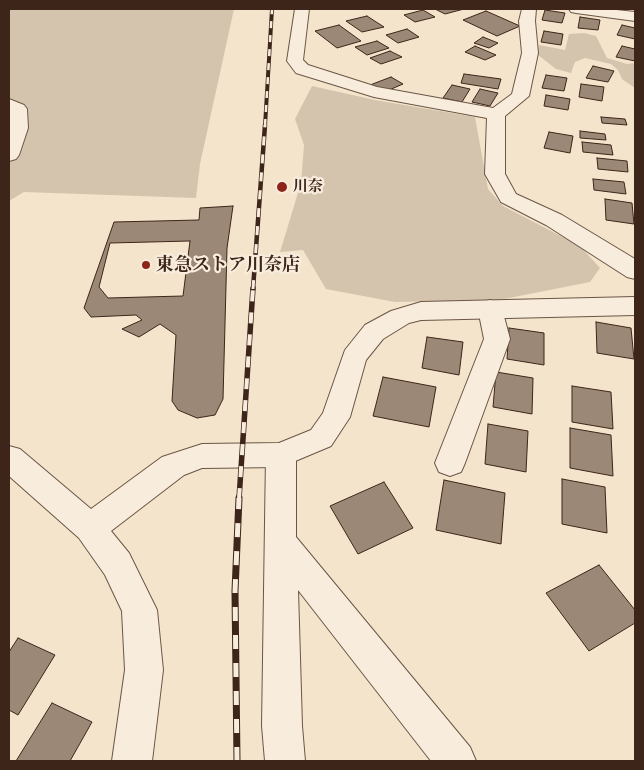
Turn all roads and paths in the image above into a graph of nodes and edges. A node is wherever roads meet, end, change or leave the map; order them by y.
1 (302, 9) edge
2 (529, 9) edge
3 (576, 9) edge
4 (635, 17) edge
5 (9, 104) edge
6 (496, 114) junction
7 (9, 155) edge
8 (635, 271) edge
9 (490, 309) junction
10 (634, 310) edge
11 (281, 455) junction
12 (9, 458) edge
13 (450, 463) dead end
14 (90, 528) junction
15 (280, 542) junction
16 (132, 761) edge
17 (284, 761) edge
18 (456, 761) edge

1 - 6 street
2 - 6 street
3 - 4 street
5 - 7 street
6 - 8 street
9 - 10 street
9 - 11 street
9 - 13 street
11 - 14 street
11 - 15 street
12 - 14 street
14 - 16 street
15 - 17 street
15 - 18 street

